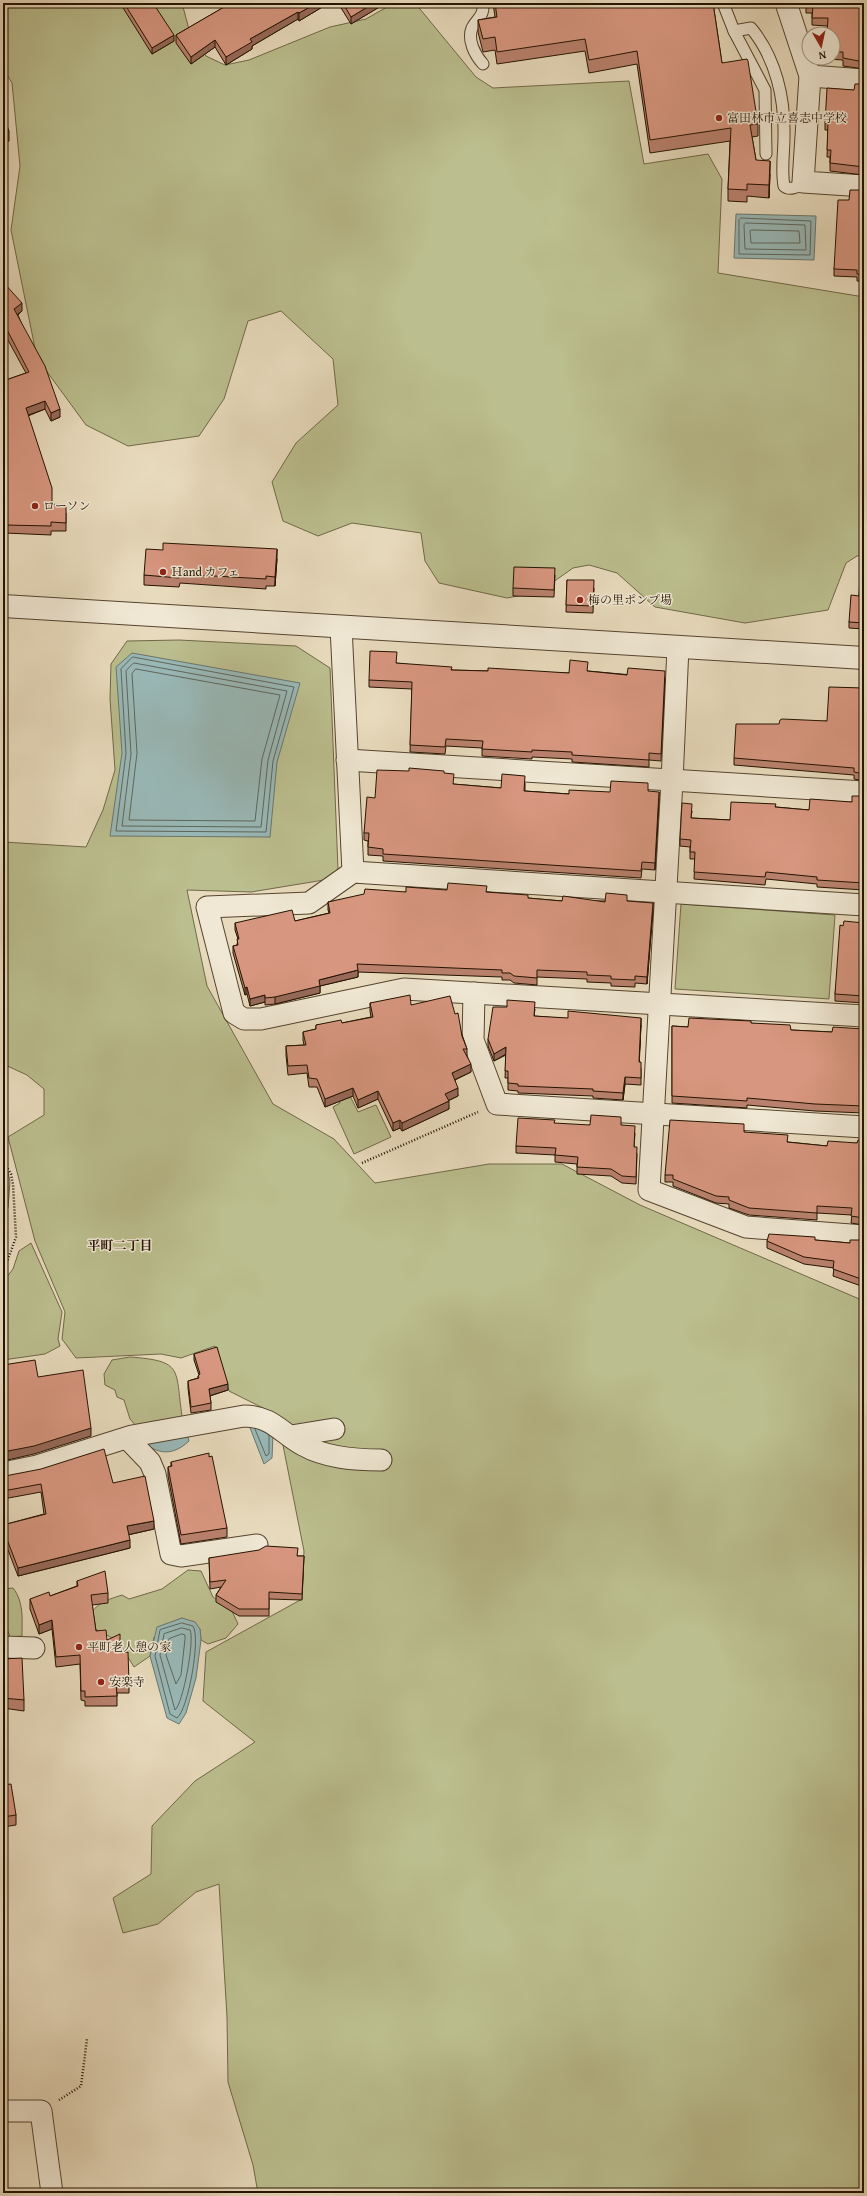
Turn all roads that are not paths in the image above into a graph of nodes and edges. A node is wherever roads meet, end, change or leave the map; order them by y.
1 (483, 3) edge
2 (723, 3) edge
3 (786, 3) edge
4 (734, 31) junction
5 (482, 64) dead end
6 (810, 76) junction
7 (864, 80) edge
8 (766, 154) dead end
9 (803, 182) junction
10 (864, 186) edge
11 (3, 606) edge
12 (341, 627) junction
13 (678, 647) junction
14 (864, 658) edge
15 (347, 760) junction
16 (672, 781) junction
17 (864, 792) edge
18 (353, 872) junction
19 (666, 892) junction
20 (864, 905) edge
21 (474, 993) junction
22 (660, 1004) junction
23 (864, 1016) edge
24 (653, 1114) junction
25 (864, 1127) edge
26 (864, 1236) edge
27 (334, 1429) dead end
28 (291, 1436) junction
29 (128, 1438) junction
30 (381, 1460) dead end
31 (3, 1473) edge
32 (258, 1545) dead end
33 (3, 1647) edge
34 (34, 1648) dead end
35 (3, 2112) edge
36 (52, 2193) edge

1 - 5 lane
2 - 4 lane
3 - 6 street
4 - 8 lane
4 - 9 lane
6 - 7 street
6 - 9 street
9 - 10 street
11 - 12 street
12 - 13 street
12 - 15 street
13 - 14 street
13 - 16 street
15 - 16 street
15 - 18 street
16 - 17 street
16 - 19 street
18 - 19 street
18 - 21 street
19 - 20 street
19 - 22 street
21 - 22 street
21 - 24 street
22 - 23 street
22 - 24 street
24 - 25 street
24 - 26 street
27 - 28 street
28 - 29 street
28 - 30 street
29 - 31 street
29 - 32 street
33 - 34 street
35 - 36 street

